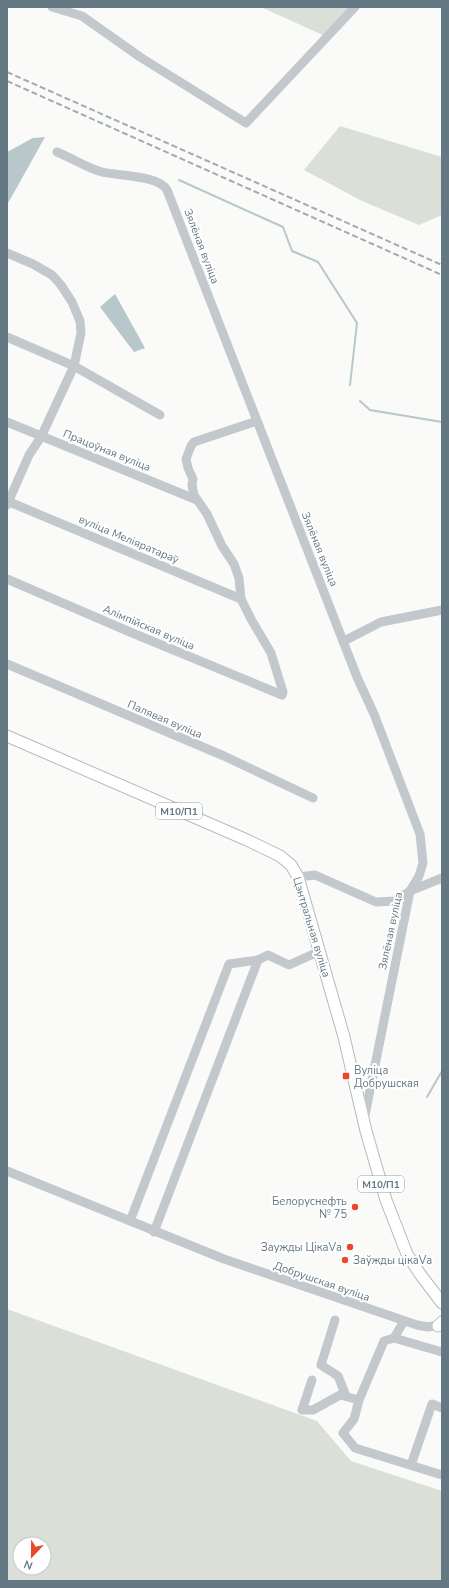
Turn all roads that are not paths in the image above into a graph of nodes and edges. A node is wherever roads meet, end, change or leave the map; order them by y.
1 (52, 7) edge
2 (355, 7) edge
3 (57, 152) dead end
4 (7, 253) edge
5 (7, 338) edge
6 (74, 366) junction
7 (160, 415) dead end
8 (257, 421) junction
9 (7, 422) edge
10 (41, 437) junction
11 (197, 500) junction
12 (7, 503) edge
13 (7, 579) edge
14 (241, 599) junction
15 (442, 610) edge
16 (344, 641) junction
17 (7, 664) edge
18 (7, 736) edge
19 (313, 798) dead end
20 (298, 877) junction
21 (442, 878) edge
22 (410, 891) junction
23 (320, 951) junction
24 (258, 960) junction
25 (364, 1120) junction
26 (7, 1171) edge
27 (130, 1221) junction
28 (154, 1232) junction
29 (441, 1300) edge
30 (335, 1320) dead end
31 (404, 1321) junction
32 (441, 1324) edge
33 (394, 1338) junction
34 (442, 1352) edge
35 (312, 1380) dead end
36 (346, 1396) junction
37 (359, 1400) junction
38 (442, 1408) edge
39 (411, 1464) junction
40 (442, 1475) edge

1 - 2 street
3 - 8 street, Зялёная вуліца
4 - 6 street
5 - 6 street
6 - 7 street
6 - 10 street
8 - 11 street
8 - 16 street, Зялёная вуліца
9 - 10 street, Працоўная вуліца
10 - 11 street, Працоўная вуліца
10 - 12 street
11 - 14 street
12 - 14 street, вуліца Меліяратараў
13 - 14 street, Алімпійская вуліца
15 - 16 street
16 - 22 street, Зялёная вуліца
17 - 19 street, Палявая вуліца
18 - 20 main road, Цэнтральная вуліца / М10/П1
20 - 22 street
20 - 23 main road, Цэнтральная вуліца / М10/П1
21 - 22 street
22 - 25 street, Зялёная вуліца
23 - 24 street
23 - 25 main road, Цэнтральная вуліца / М10/П1
24 - 27 street
24 - 28 street
25 - 29 main road, М10/П1
26 - 27 street, Добрушская вуліца
27 - 28 street, Добрушская вуліца
28 - 31 street, Добрушская вуліца
30 - 36 street
31 - 32 street, Добрушская вуліца
31 - 33 street
33 - 34 street
33 - 37 street
35 - 36 street
36 - 37 street
37 - 39 street
38 - 39 street
39 - 40 street

